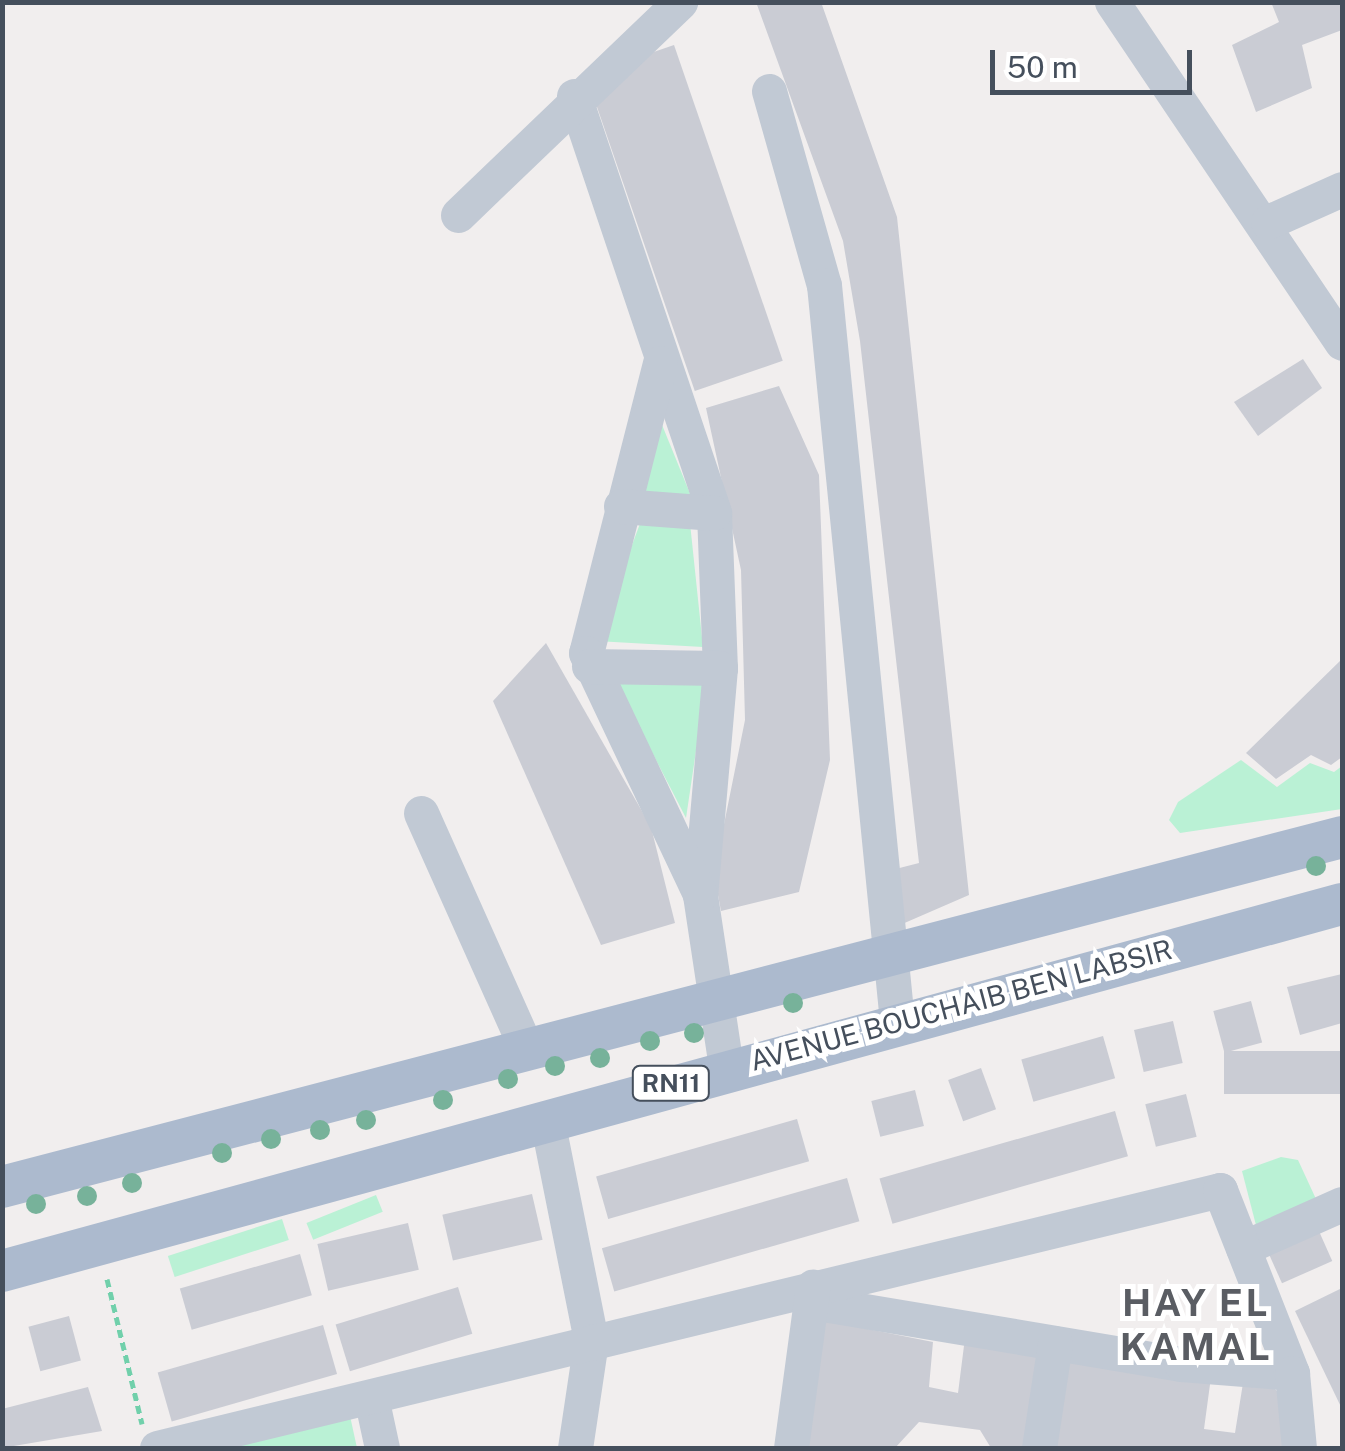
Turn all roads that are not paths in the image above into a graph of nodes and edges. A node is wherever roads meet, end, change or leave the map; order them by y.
1 (680, 2) edge
2 (1112, 2) edge
3 (769, 92) dead end
4 (574, 96) junction
5 (1342, 189) edge
6 (458, 215) dead end
7 (1268, 222) junction
8 (1342, 343) edge
9 (660, 363) junction
10 (621, 506) junction
11 (714, 513) junction
12 (590, 666) junction
13 (720, 668) junction
14 (421, 813) dead end
15 (1342, 837) edge
16 (700, 894) junction
17 (1342, 904) edge
18 (887, 956) junction
19 (713, 1000) junction
20 (897, 1022) junction
21 (527, 1050) junction
22 (726, 1067) junction
23 (547, 1120) junction
24 (2, 1187) edge
25 (1342, 1204) edge
26 (1243, 1248) junction
27 (2, 1272) edge
28 (812, 1294) junction
29 (591, 1342) junction
30 (1055, 1343) junction
31 (1292, 1372) junction
32 (372, 1397) junction
33 (150, 1439) edge
34 (382, 1448) edge
35 (575, 1448) edge
36 (792, 1448) edge
37 (1039, 1448) edge
38 (1299, 1448) edge

1 - 4 street
2 - 7 street
3 - 18 street
4 - 6 street
4 - 9 street
5 - 7 street
7 - 8 street
9 - 10 street
9 - 11 street
10 - 11 street
10 - 12 street
11 - 13 street
12 - 13 street
12 - 16 street
13 - 16 street
14 - 21 street
15 - 18 main road, RN11
16 - 19 street
17 - 20 main road, AVENUE BOUCHAIB BEN LABSIR / RN11
18 - 19 main road, RN11
18 - 20 street
19 - 21 main road, RN11
19 - 22 street
20 - 22 main road, AVENUE BOUCHAIB BEN LABSIR / RN11
21 - 24 main road, RN11
22 - 23 main road, AVENUE BOUCHAIB BEN LABSIR / RN11
23 - 27 main road, AVENUE BOUCHAIB BEN LABSIR / RN11
23 - 29 street
25 - 26 street
26 - 28 street
26 - 31 street
28 - 29 street
28 - 30 street
28 - 36 street
29 - 32 street
29 - 35 street
30 - 31 street
30 - 37 street
31 - 38 street
32 - 33 street
32 - 34 street

